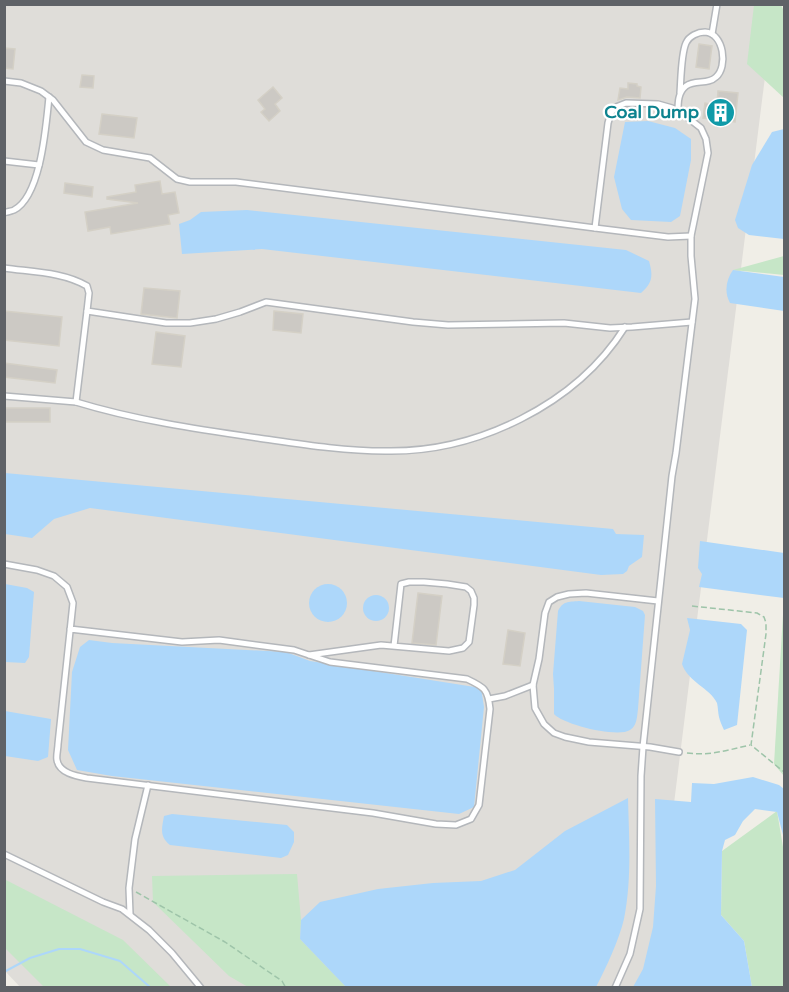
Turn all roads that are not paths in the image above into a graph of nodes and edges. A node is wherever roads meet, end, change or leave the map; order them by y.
1 (717, 4) edge
2 (712, 34) junction
3 (4, 81) edge
4 (680, 93) junction
5 (49, 97) junction
6 (678, 111) junction
7 (4, 161) edge
8 (39, 165) junction
9 (4, 213) edge
10 (595, 228) junction
11 (691, 236) junction
12 (4, 268) edge
13 (87, 311) junction
14 (692, 322) junction
15 (626, 327) junction
16 (4, 396) edge
17 (76, 402) junction
18 (4, 564) edge
19 (658, 601) junction
20 (70, 629) junction
21 (394, 646) junction
22 (308, 655) junction
23 (533, 685) junction
24 (489, 699) junction
25 (643, 747) junction
26 (679, 752) road end
27 (148, 785) junction
28 (4, 855) edge
29 (130, 914) junction
30 (201, 987) edge
31 (615, 987) edge

1 - 2 lane
2 - 4 lane
2 - 4 lane
3 - 5 lane
4 - 6 lane
5 - 8 lane
5 - 10 lane
6 - 10 lane
6 - 11 lane
7 - 8 lane
8 - 9 lane
10 - 11 lane
11 - 14 lane
12 - 13 lane
13 - 15 lane
13 - 17 lane
14 - 15 lane
14 - 19 lane
15 - 17 lane
16 - 17 lane
18 - 20 lane
19 - 23 lane
19 - 25 lane
20 - 22 lane
20 - 27 lane
21 - 21 lane
21 - 22 lane
22 - 24 lane
23 - 24 lane
23 - 25 lane
24 - 27 lane
25 - 26 lane
25 - 31 lane
27 - 29 lane
28 - 29 lane
29 - 30 lane

